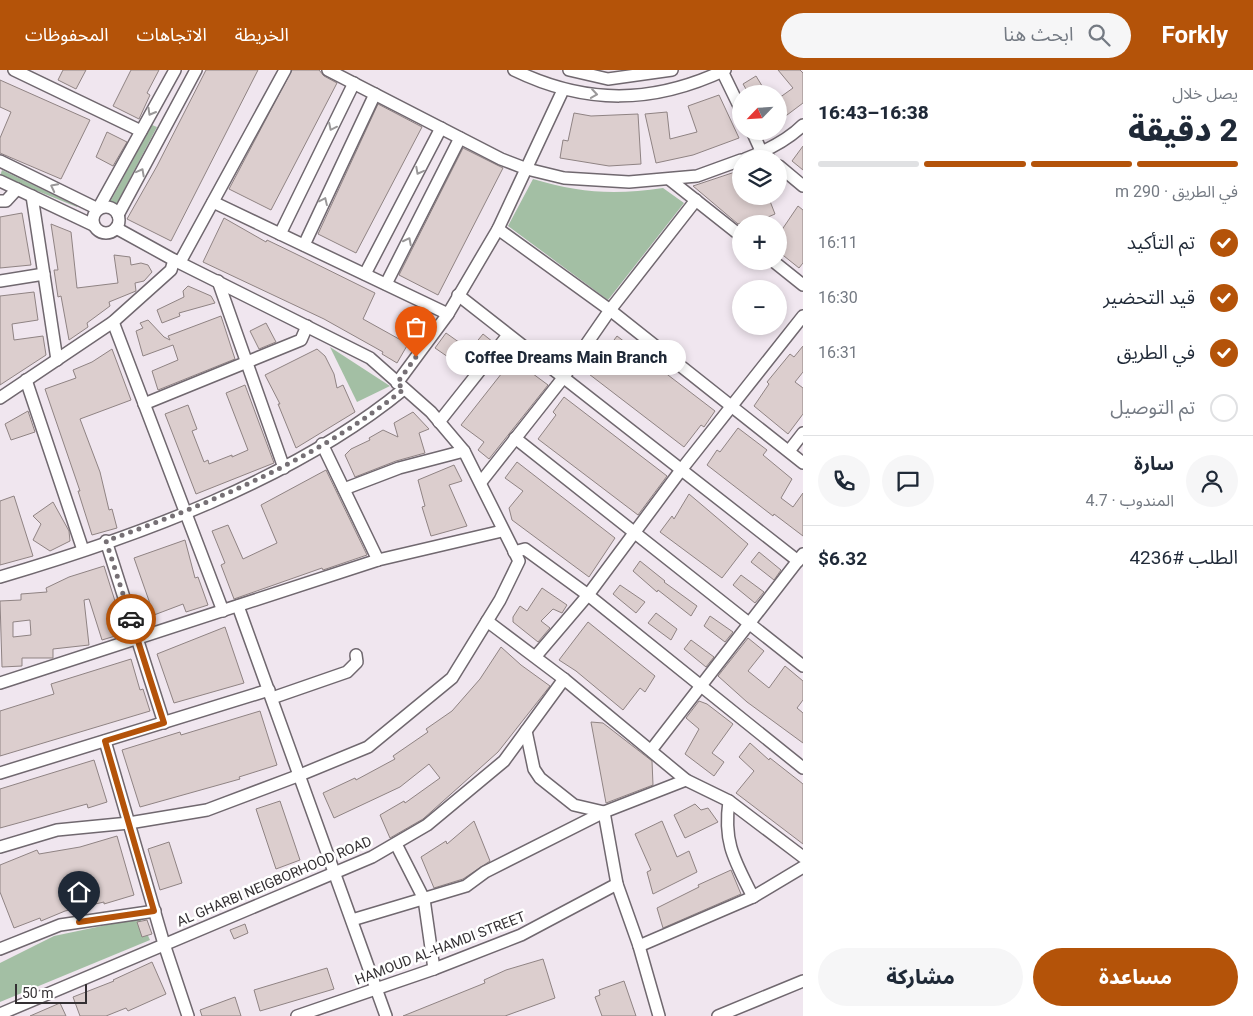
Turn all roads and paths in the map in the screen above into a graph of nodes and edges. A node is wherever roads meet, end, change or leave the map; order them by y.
1 (14, 70) edge
2 (175, 70) edge
3 (196, 70) edge
4 (285, 70) edge
5 (328, 70) edge
6 (514, 70) edge
7 (569, 70) edge
8 (672, 70) edge
9 (724, 71) edge
10 (620, 74) edge
11 (354, 83) junction
12 (732, 89) edge
13 (563, 90) junction
14 (375, 94) junction
15 (803, 124) edge
16 (442, 128) junction
17 (141, 131) junction
18 (460, 138) junction
19 (774, 150) edge
20 (0, 162) edge
21 (732, 163) edge
22 (528, 169) junction
23 (787, 173) edge
24 (669, 179) junction
25 (0, 181) edge
26 (803, 186) edge
27 (17, 189) junction
28 (32, 196) junction
29 (696, 200) junction
30 (0, 201) edge
31 (213, 202) junction
32 (98, 209) junction
33 (118, 215) junction
34 (94, 225) junction
35 (116, 228) junction
36 (498, 229) junction
37 (732, 229) edge
38 (280, 234) junction
39 (304, 245) junction
40 (177, 261) junction
41 (784, 270) edge
42 (44, 274) junction
43 (365, 274) junction
44 (0, 281) edge
45 (218, 281) junction
46 (386, 284) junction
47 (803, 285) edge
48 (458, 295) junction
49 (610, 310) junction
50 (448, 314) junction
51 (803, 316) edge
52 (113, 322) junction
53 (307, 326) junction
54 (508, 335) junction
55 (57, 360) junction
56 (245, 363) junction
57 (563, 378) junction
58 (26, 380) junction
59 (400, 386) junction
60 (0, 398) edge
61 (144, 404) junction
62 (732, 407) junction
63 (439, 422) junction
64 (803, 433) edge
65 (516, 438) junction
66 (322, 444) junction
67 (464, 451) junction
68 (788, 451) junction
69 (803, 462) edge
70 (284, 468) junction
71 (682, 470) junction
72 (481, 482) junction
73 (344, 489) junction
74 (185, 512) junction
75 (502, 531) junction
76 (634, 534) junction
77 (106, 541) junction
78 (83, 550) junction
79 (514, 552) junction
80 (800, 558) edge
81 (378, 560) junction
82 (0, 576) edge
83 (588, 594) junction
84 (238, 606) junction
85 (223, 611) junction
86 (487, 621) junction
87 (748, 625) junction
88 (138, 639) junction
89 (356, 655) dead end
90 (536, 656) junction
91 (803, 666) edge
92 (564, 679) junction
93 (0, 683) edge
94 (702, 684) junction
95 (270, 694) junction
96 (164, 723) junction
97 (526, 731) junction
98 (105, 741) junction
99 (652, 749) junction
100 (803, 768) edge
101 (0, 773) edge
102 (300, 775) junction
103 (686, 780) junction
104 (729, 801) junction
105 (604, 812) junction
106 (129, 823) junction
107 (396, 844) junction
108 (0, 847) edge
109 (803, 858) edge
110 (803, 867) edge
111 (335, 872) junction
112 (617, 884) junction
113 (753, 897) junction
114 (424, 899) junction
115 (154, 911) junction
116 (352, 920) junction
117 (164, 944) junction
118 (639, 946) junction
119 (0, 949) edge
120 (434, 969) junction
121 (803, 981) edge
122 (376, 989) junction
123 (0, 1014) edge
124 (188, 1016) edge
125 (297, 1016) edge
126 (386, 1016) edge
127 (659, 1016) edge
128 (718, 1016) edge

1 - 17 street
2 -> 17 street
33 -> 3 street
4 - 31 street
5 - 11 street
6 - 13 street
7 - 10 street
8 - 10 street
9 - 12 street
13 -> 9 street
11 - 14 street
11 -> 38 street
13 - 22 street
14 - 16 street
39 -> 14 street
15 - 19 street
16 - 18 street
16 -> 43 street
17 - 32 street
18 - 22 street
46 -> 18 street
32 -> 20 street
21 - 24 street
22 - 24 street
22 - 36 street
23 - 26 street
24 - 29 street
25 - 27 street
27 - 28 street
27 - 30 street
28 - 34 street
28 - 42 street
29 - 37 street
29 - 49 street
31 - 38 street
31 - 40 street
32 - 33 street
32 - 34 street
33 - 35 street
34 - 35 street
35 - 40 street
36 - 48 street
36 - 49 street
38 - 39 street
39 - 43 street
40 - 45 street
40 - 52 street
41 - 47 street
42 - 44 street
42 - 55 street
43 - 46 street
45 - 53 street
45 - 56 street
46 - 50 street
48 - 50 street
48 - 54 street
49 - 57 street
49 - 62 street
50 - 59 street
51 - 62 street
52 - 55 street
52 - 61 street
53 - 56 street
53 - 59 street
54 - 57 street
54 - 63 street
55 - 58 street
56 - 61 street
56 - 70 street
57 - 65 street
57 - 71 street
58 - 60 street
58 - 78 street
59 - 63 street
59 - 66 street
61 - 74 street
62 - 68 street
62 - 71 street
63 - 67 street
64 - 68 street
65 - 72 street
65 - 76 street
66 - 70 street
66 - 73 street
67 - 72 street
67 - 73 street
68 - 69 street
70 - 74 street
71 - 76 street
71 - 80 street
72 - 75 street
73 - 81 street
74 - 77 street
74 - 85 street
75 - 79 street
75 - 81 street
76 - 83 street
76 - 87 street
77 - 78 street
77 - 88 street
78 - 82 street
79 - 83 street
79 - 86 street
80 - 87 street
81 - 84 street
83 - 90 street
83 - 94 street
84 - 85 street
84 - 95 street
85 - 88 street
86 - 90 street
86 - 102 street
87 - 91 street
87 - 94 street
88 - 93 street
88 - 96 street
89 - 95 street
90 - 92 street
92 - 97 street, AL GHARBI NEIGBORHOOD ROAD
92 - 99 street
94 - 99 street
94 - 100 street
95 - 96 street
95 - 102 street
96 - 98 street
97 - 105 street
97 - 107 street, AL GHARBI NEIGBORHOOD ROAD
98 - 101 street
98 - 106 street
99 - 103 street
102 - 106 street
102 - 111 street
103 - 104 street
103 - 105 street
104 - 109 street
104 - 113 street
105 - 112 street
105 - 114 street
106 - 108 street
106 - 115 street
107 - 111 street, AL GHARBI NEIGBORHOOD ROAD
107 - 114 street
110 - 113 street
111 - 116 street
111 - 117 street, AL GHARBI NEIGBORHOOD ROAD
112 - 118 street
112 - 120 street, HAMOUD AL-HAMDI STREET
113 - 118 street
114 - 116 street
114 - 120 street
115 - 117 street
115 - 119 street
116 - 122 street
117 - 123 street, AL GHARBI NEIGBORHOOD ROAD
117 - 124 street
118 - 127 street
120 - 122 street, HAMOUD AL-HAMDI STREET
121 - 128 street
122 - 125 street, HAMOUD AL-HAMDI STREET
122 - 126 street

